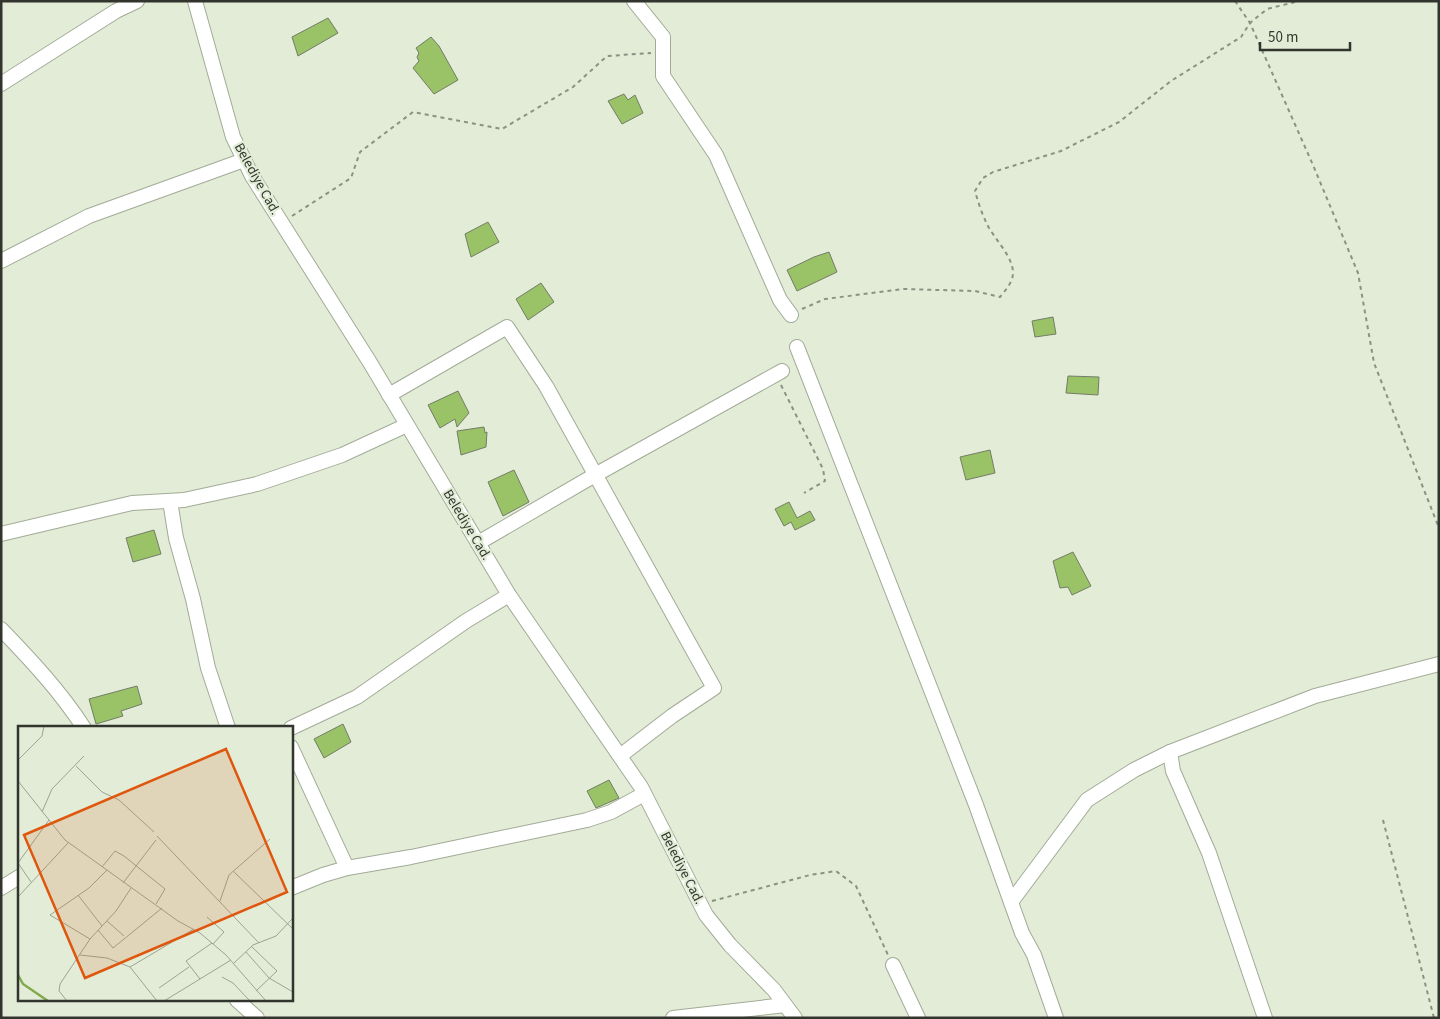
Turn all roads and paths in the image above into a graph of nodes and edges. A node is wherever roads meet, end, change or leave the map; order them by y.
1 (137, 1) edge
2 (195, 1) edge
3 (634, 1) edge
4 (1235, 1) edge
5 (1299, 1) edge
6 (1250, 23) junction
7 (663, 53) junction
8 (1, 84) edge
9 (244, 160) junction
10 (281, 222) junction
11 (1, 261) edge
12 (790, 315) joint
13 (797, 347) dead end
14 (779, 372) joint
15 (389, 395) junction
16 (407, 426) junction
17 (595, 475) junction
18 (804, 494) dead end
19 (170, 501) junction
20 (1439, 528) edge
21 (1, 534) edge
22 (478, 543) junction
23 (509, 595) junction
24 (1, 629) edge
25 (1439, 664) edge
26 (83, 726) edge
27 (227, 726) edge
28 (292, 728) edge
29 (292, 749) edge
30 (1170, 752) junction
31 (620, 756) junction
32 (644, 794) junction
33 (1383, 820) dead end
34 (346, 868) junction
35 (18, 878) edge
36 (1, 888) edge
37 (292, 888) edge
38 (1011, 902) junction
39 (700, 904) junction
40 (893, 965) joint
41 (239, 1002) edge
42 (785, 1005) junction
43 (257, 1018) edge
44 (673, 1018) edge
45 (795, 1018) edge
46 (918, 1018) edge
47 (1056, 1018) edge
48 (1265, 1018) edge
49 (1434, 1018) edge

1 - 8 street
2 - 9 street, Belediye Cad.
3 - 7 street
4 - 6 path
5 - 6 path
6 - 12 path
6 - 20 path
7 - 10 path
7 - 12 street
9 - 10 street, Belediye Cad.
9 - 11 street
10 - 15 street, Belediye Cad.
13 - 38 street
14 - 17 street
14 - 18 path
15 - 16 street, Belediye Cad.
15 - 17 street
16 - 19 street
16 - 22 street, Belediye Cad.
17 - 22 street
17 - 31 street
19 - 21 street
19 - 27 street
22 - 23 street, Belediye Cad.
23 - 28 street
23 - 31 street, Belediye Cad.
24 - 26 street
25 - 30 street
29 - 34 street
30 - 38 street
30 - 48 street
31 - 32 street, Belediye Cad.
32 - 34 street
32 - 39 street, Belediye Cad.
33 - 49 path
34 - 37 street
35 - 36 street
38 - 47 street
39 - 40 path
39 - 42 street, Belediye Cad.
40 - 46 street
41 - 43 street
42 - 44 street
42 - 45 street, Belediye Cad.

